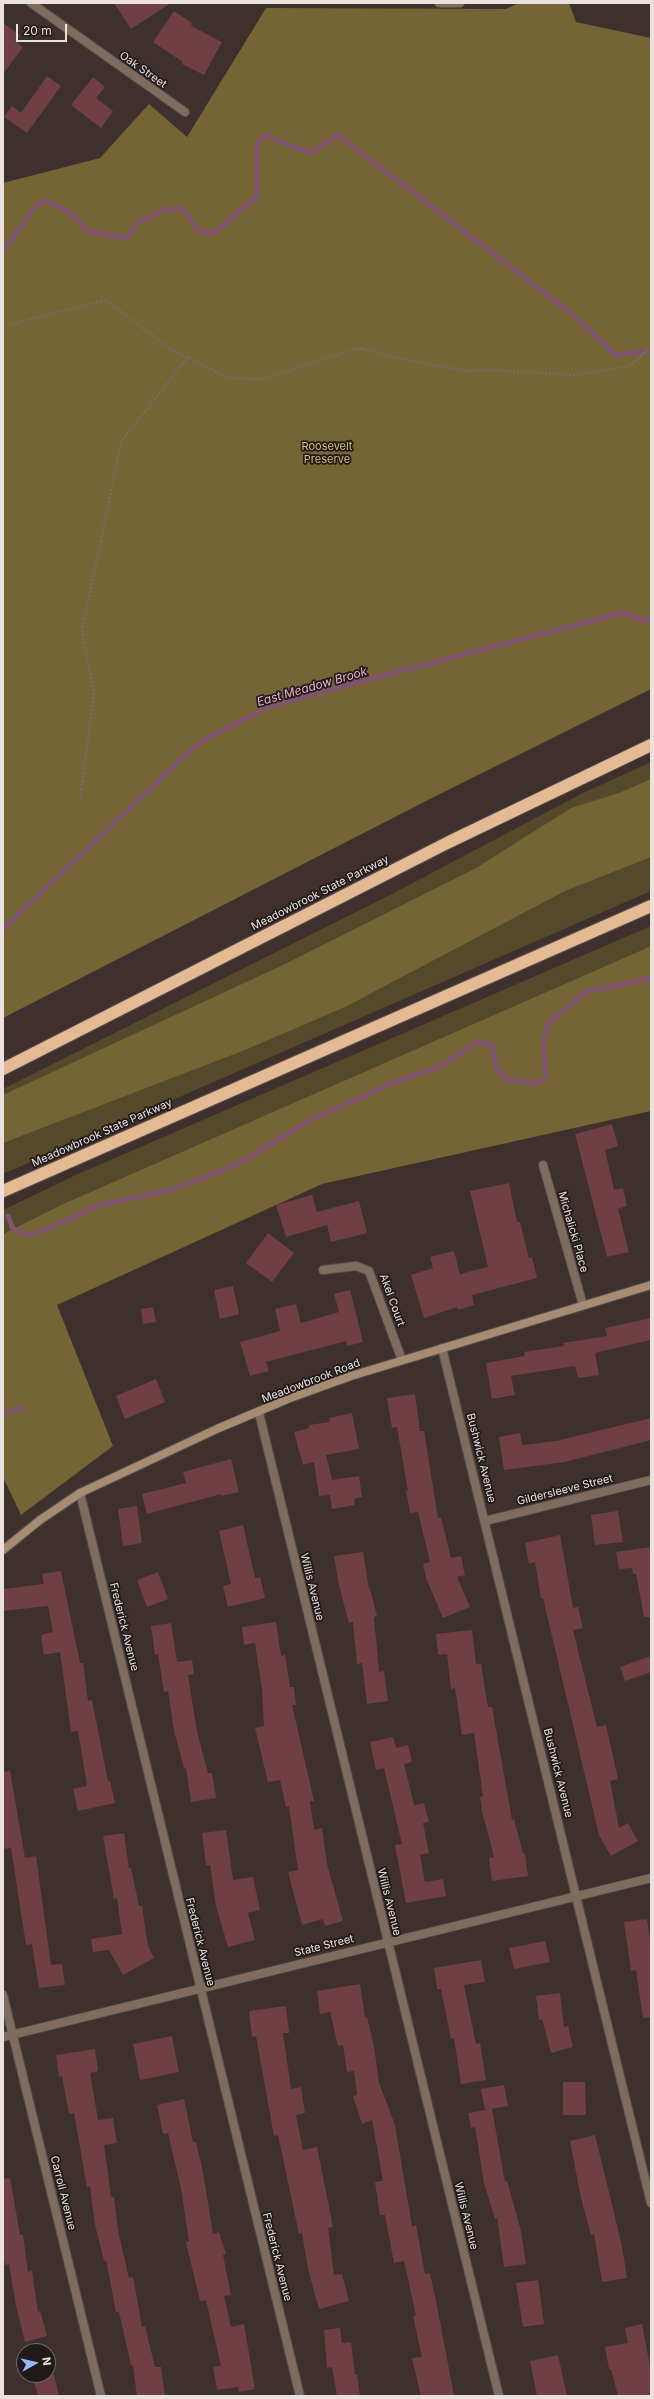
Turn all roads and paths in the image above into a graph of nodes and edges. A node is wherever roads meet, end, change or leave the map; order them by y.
1 (31, 3) edge
2 (439, 3) edge
3 (460, 3) edge
4 (185, 112) dead end
5 (3, 326) edge
6 (651, 347) edge
7 (188, 358) junction
8 (651, 745) edge
9 (80, 798) dead end
10 (651, 906) edge
11 (3, 1069) edge
12 (543, 1165) dead end
13 (3, 1191) edge
14 (323, 1270) dead end
15 (651, 1285) edge
16 (583, 1305) junction
17 (442, 1348) junction
18 (402, 1360) junction
19 (259, 1412) junction
20 (651, 1480) edge
21 (80, 1493) junction
22 (485, 1521) junction
23 (3, 1550) edge
24 (651, 1878) edge
25 (576, 1897) junction
26 (387, 1942) junction
27 (200, 1988) junction
28 (3, 1995) edge
29 (13, 2034) junction
30 (3, 2037) edge
31 (651, 2203) edge
32 (101, 2396) edge
33 (300, 2396) edge
34 (499, 2396) edge

1 - 4 street, Oak Street
2 - 3 street
5 - 7 path
6 - 7 path
7 - 9 path
8 - 11 highway, Meadowbrook State Parkway
10 - 13 highway, Meadowbrook State Parkway
12 - 16 street, Michalicki Place
14 - 18 street, Akel Court
15 - 16 street, Meadowbrook Road
16 - 17 street, Meadowbrook Road
17 - 18 street, Meadowbrook Road
17 - 22 street, Bushwick Avenue
18 - 19 street, Meadowbrook Road
19 - 21 street, Meadowbrook Road
19 - 26 street, Willis Avenue
20 - 22 street, Gildersleeve Street
21 - 23 street, Meadowbrook Road
21 - 27 street, Frederick Avenue
22 - 25 street, Bushwick Avenue
24 - 25 street, State Street
25 - 26 street, State Street
25 - 31 street, Bushwick Avenue
26 - 27 street, State Street
26 - 34 street, Willis Avenue
27 - 29 street, State Street
27 - 33 street, Frederick Avenue
28 - 29 street, Carroll Avenue
29 - 30 street, State Street
29 - 32 street, Carroll Avenue

